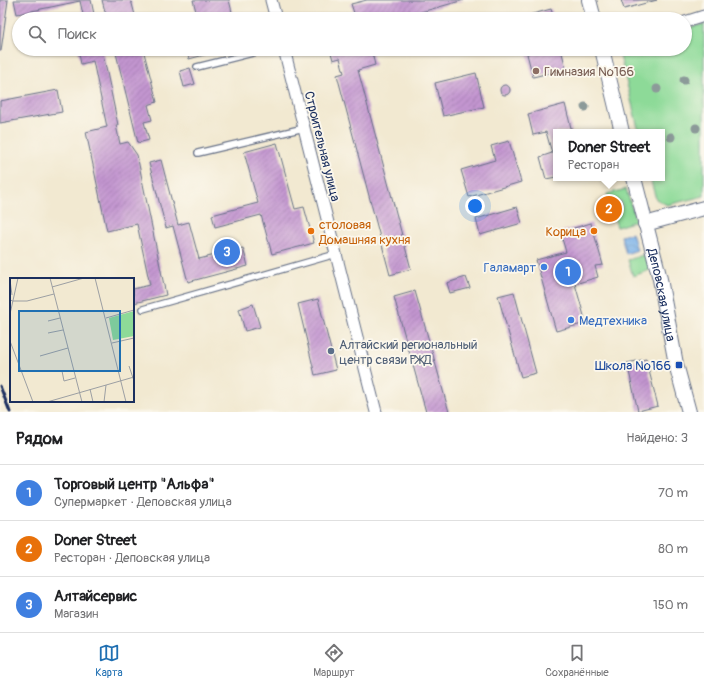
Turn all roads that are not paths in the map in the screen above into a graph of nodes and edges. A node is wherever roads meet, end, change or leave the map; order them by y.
1 (271, 0) edge
2 (589, 0) edge
3 (274, 12) edge
4 (592, 12) edge
5 (704, 16) edge
6 (692, 20) edge
7 (241, 56) edge
8 (286, 56) edge
9 (604, 56) edge
10 (197, 67) dead end
11 (304, 128) junction
12 (621, 129) edge
13 (198, 154) dead end
14 (635, 181) edge
15 (704, 208) edge
16 (645, 224) junction
17 (336, 254) junction
18 (143, 309) dead end
19 (376, 412) edge
20 (689, 412) edge

1 - 3 street
2 - 4 street
5 - 6 street
7 - 10 lane
8 - 11 street, Строительная улица
9 - 12 street
11 - 13 lane
11 - 17 street, Строительная улица
14 - 16 street, Деповская улица
15 - 16 street
16 - 20 street, Деповская улица
17 - 18 lane
17 - 19 street, Строительная улица

